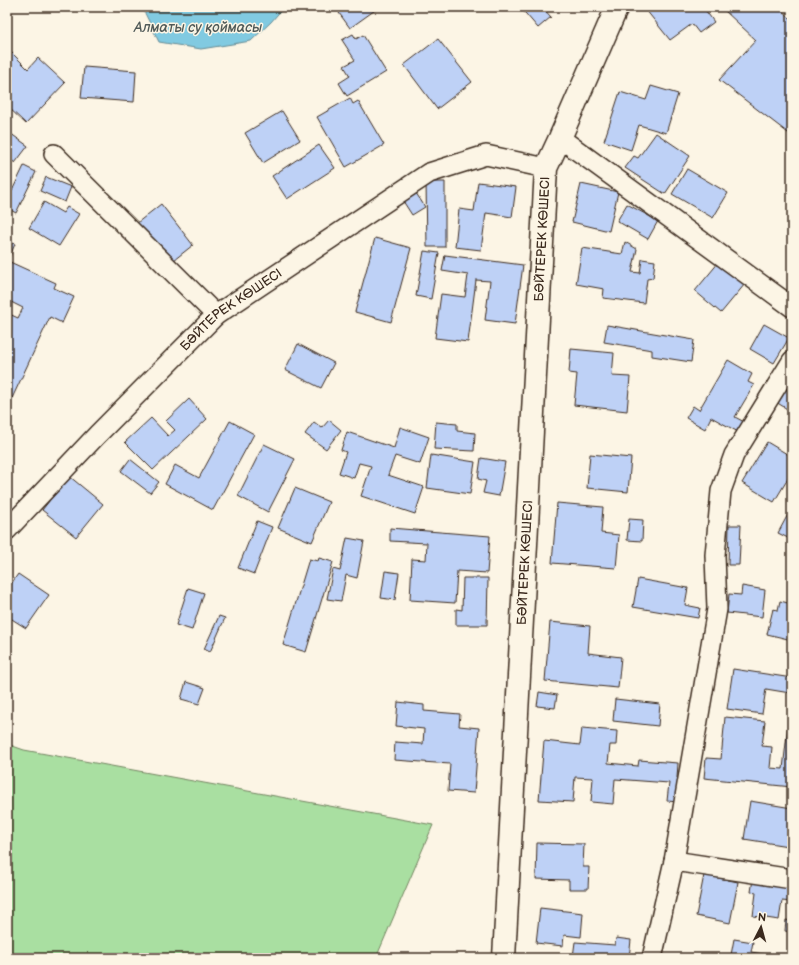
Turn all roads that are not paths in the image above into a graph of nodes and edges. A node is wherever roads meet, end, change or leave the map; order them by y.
1 (617, 7) edge
2 (560, 138) junction
3 (54, 154) dead end
4 (546, 168) junction
5 (792, 307) edge
6 (216, 315) junction
7 (792, 361) edge
8 (7, 530) edge
9 (674, 861) junction
10 (792, 879) edge
11 (504, 958) edge
12 (652, 958) edge

1 - 2 street, БӘЙТЕРЕК КӨШЕСІ
2 - 4 street, БӘЙТЕРЕК КӨШЕСІ
2 - 5 street
3 - 6 street
4 - 6 street, БӘЙТЕРЕК КӨШЕСІ
4 - 11 street, БӘЙТЕРЕК КӨШЕСІ
6 - 8 street, БӘЙТЕРЕК КӨШЕСІ
7 - 9 street
9 - 10 street
9 - 12 street

